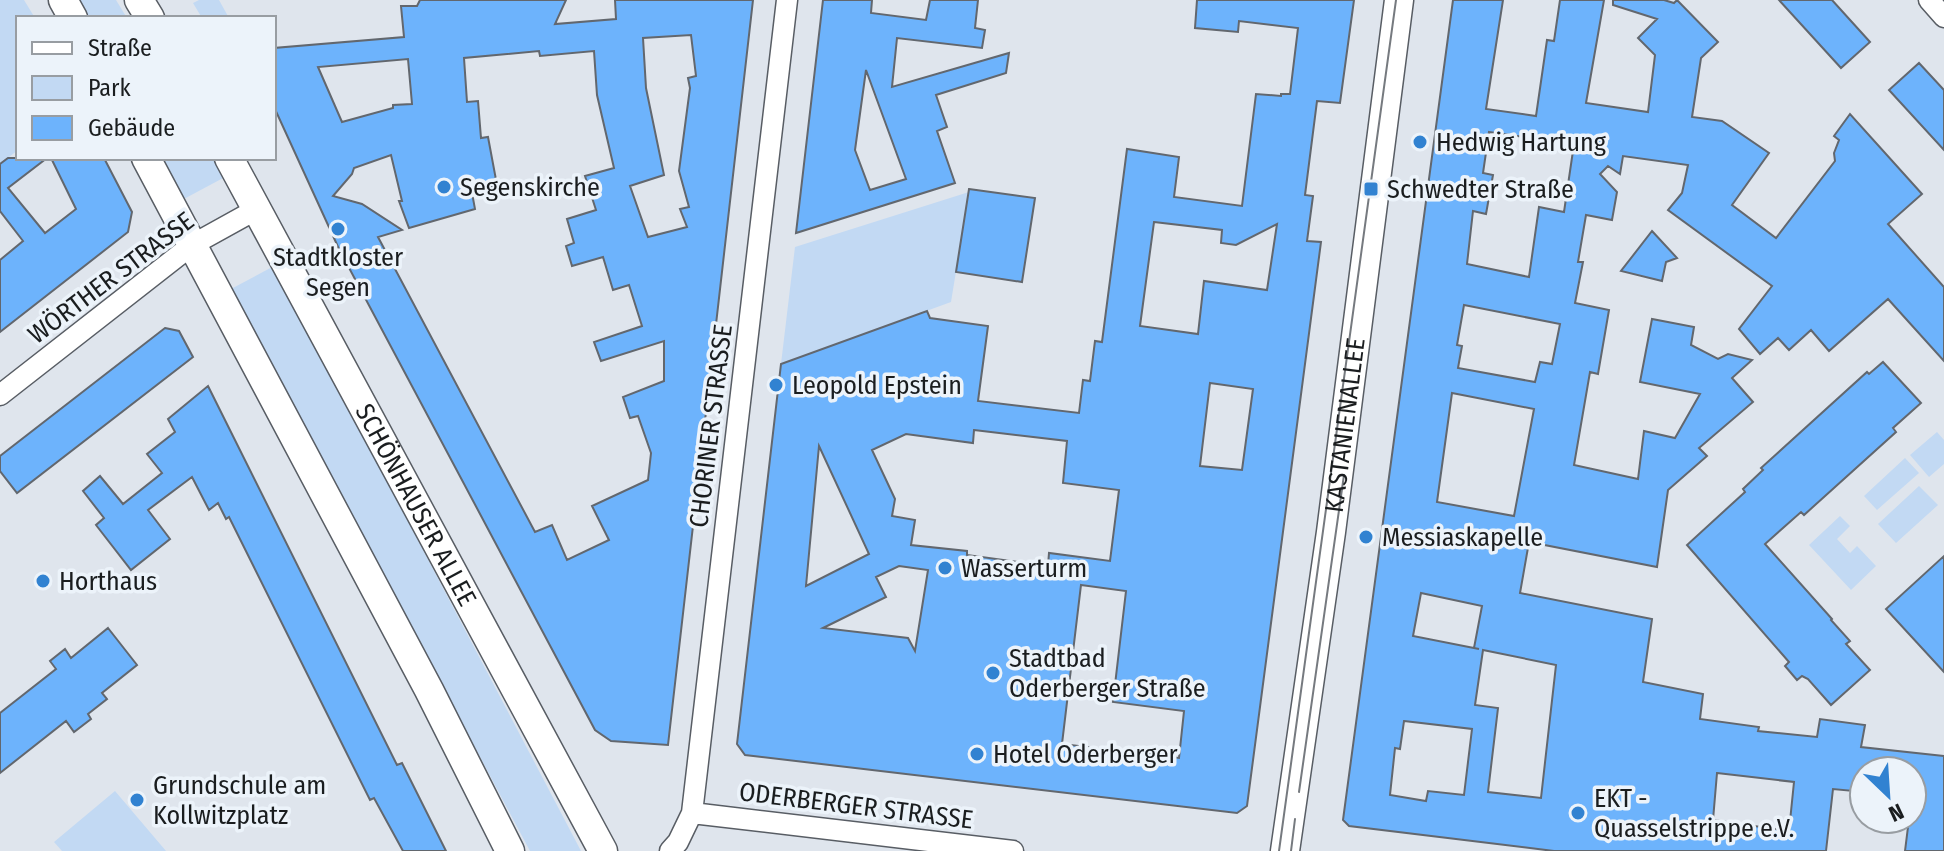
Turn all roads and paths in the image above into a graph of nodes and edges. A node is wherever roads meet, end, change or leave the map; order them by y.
1 (787, 0) edge
2 (1399, 0) edge
3 (1929, 0) edge
4 (1944, 17) edge
5 (147, 160) edge
6 (230, 160) edge
7 (257, 209) junction
8 (192, 245) junction
9 (0, 395) edge
10 (692, 813) junction
11 (510, 851) edge
12 (603, 851) edge
13 (670, 851) edge
14 (1013, 851) edge
15 (1285, 851) edge

1 - 10 street, CHORINER STRASSE
2 - 15 main road, KASTANIENALLEE
3 - 4 street
5 - 8 main road
6 - 7 main road, SCHÖNHAUSER ALLEE
7 - 8 street, WÖRTHER STRASSE
7 - 12 main road, SCHÖNHAUSER ALLEE
8 - 9 street, WÖRTHER STRASSE
8 - 11 main road
10 - 13 street, CHORINER STRASSE
10 - 14 street, ODERBERGER STRASSE

